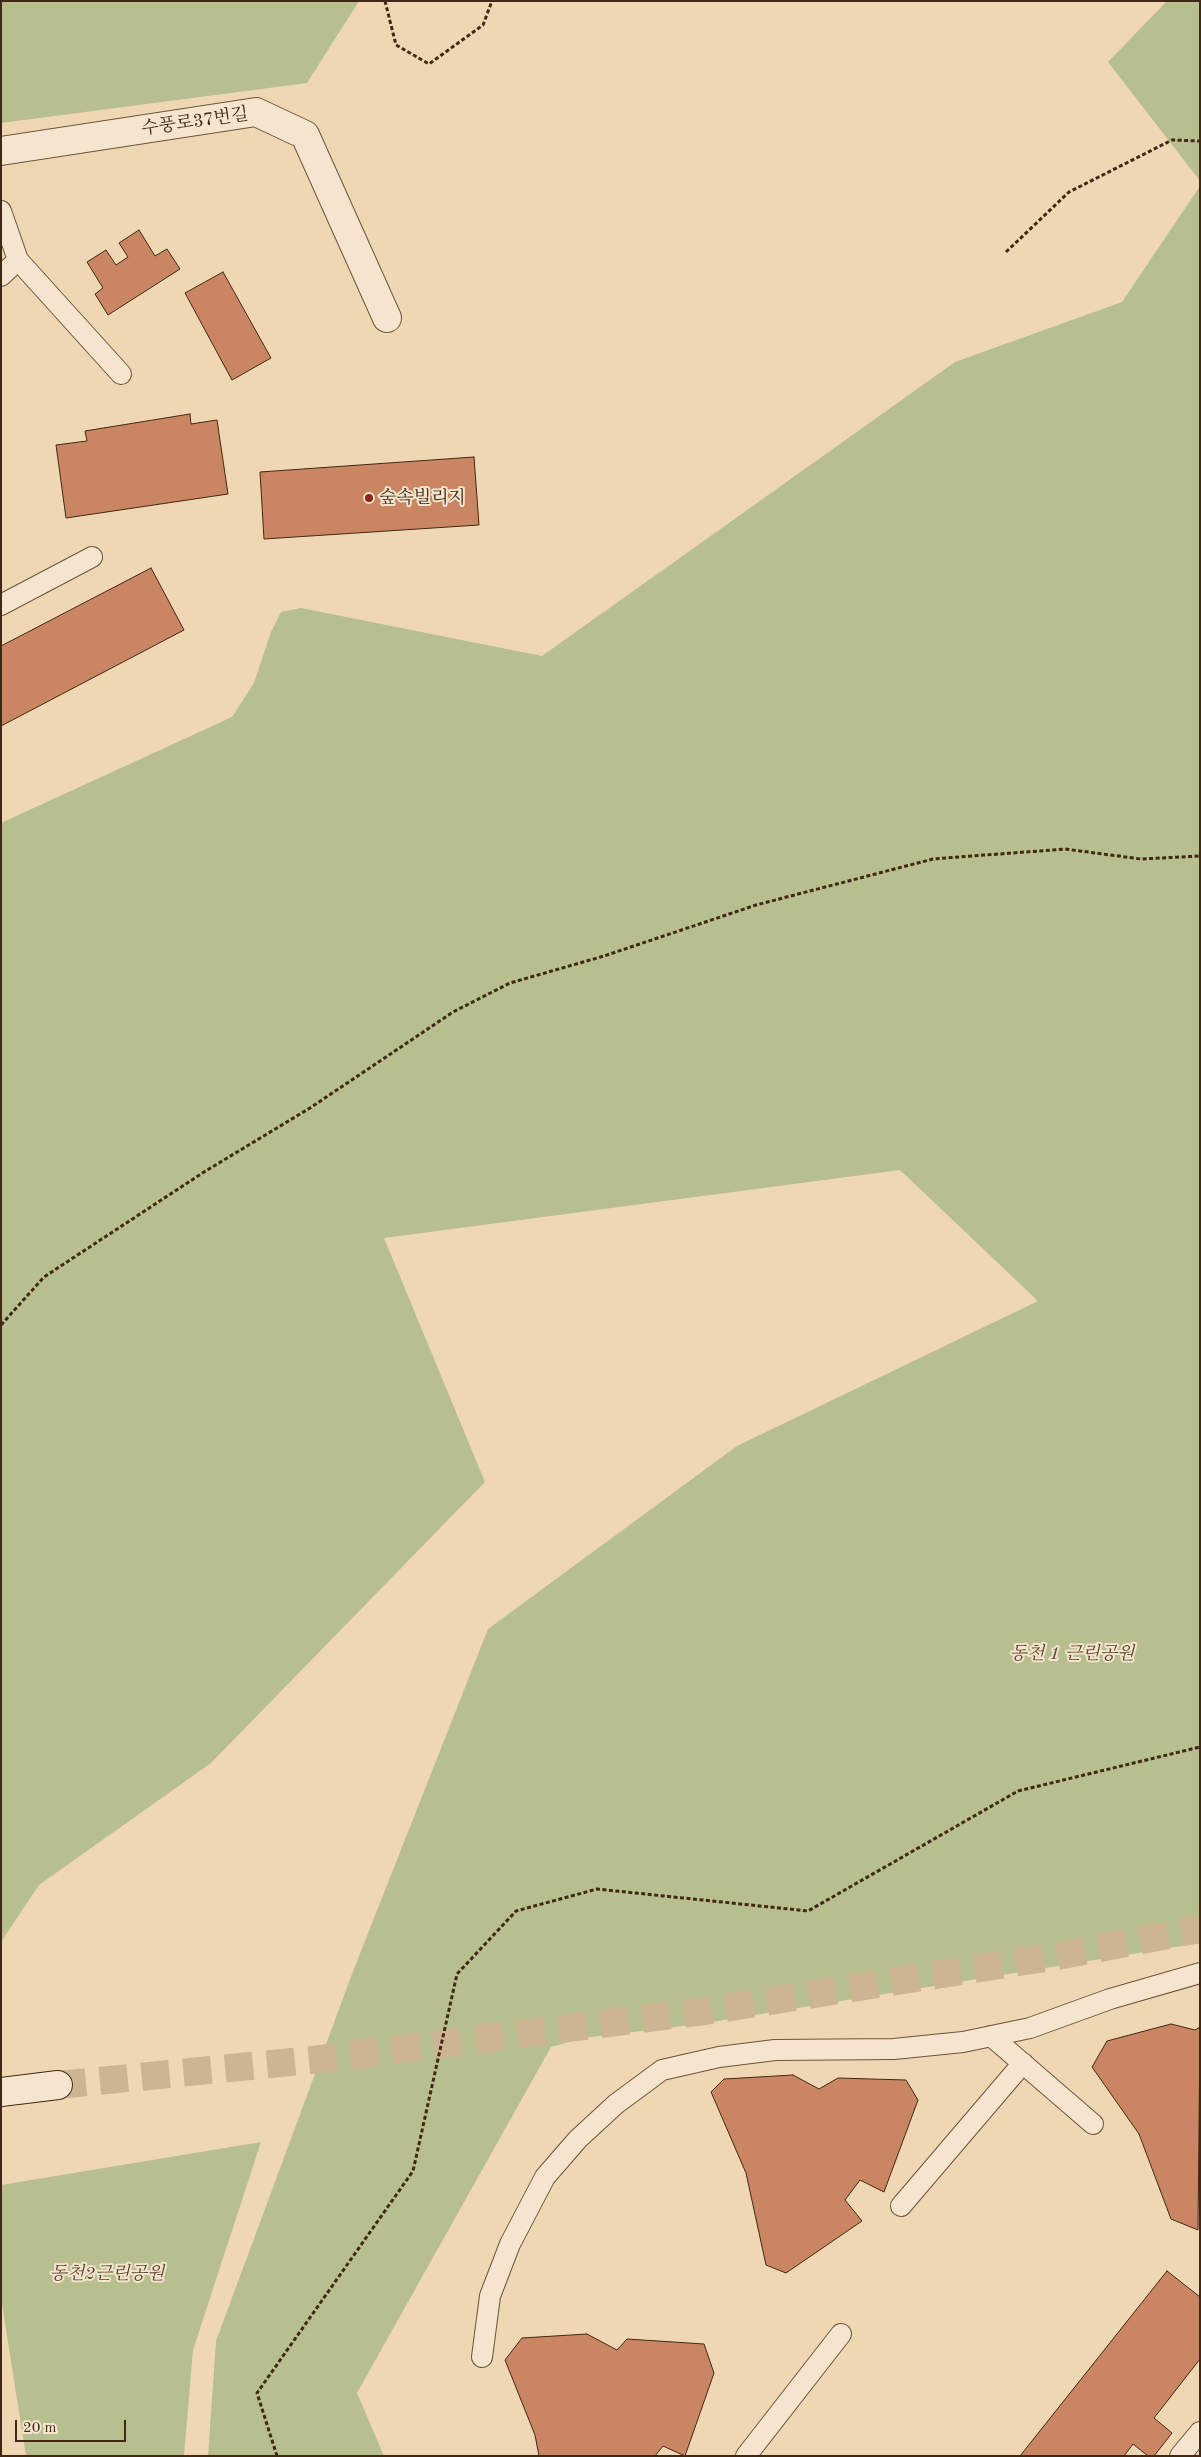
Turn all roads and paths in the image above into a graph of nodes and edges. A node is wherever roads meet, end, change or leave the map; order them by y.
1 (385, 1) edge
2 (492, 1) edge
3 (1200, 141) edge
4 (1, 151) edge
5 (1, 211) edge
6 (1006, 252) dead end
7 (18, 260) junction
8 (1, 276) edge
9 (387, 318) dead end
10 (122, 374) dead end
11 (92, 557) dead end
12 (1, 605) edge
13 (1200, 856) edge
14 (1, 1325) edge
15 (1200, 1747) edge
16 (1200, 1974) edge
17 (991, 2036) junction
18 (1023, 2063) junction
19 (58, 2085) tunnel mouth
20 (1, 2092) edge
21 (1093, 2124) dead end
22 (901, 2206) dead end
23 (841, 2334) dead end
24 (482, 2357) dead end
25 (1200, 2432) edge
26 (277, 2456) edge
27 (746, 2456) edge
28 (1180, 2456) edge

1 - 2 path
3 - 6 path
4 - 9 street, 수풍로37번길
5 - 7 lane
7 - 8 lane
7 - 10 lane
11 - 12 lane
13 - 14 path
15 - 26 path
16 - 17 lane
17 - 18 lane
17 - 24 lane
18 - 21 lane
18 - 22 lane
19 - 20 street
23 - 27 lane
25 - 28 lane

